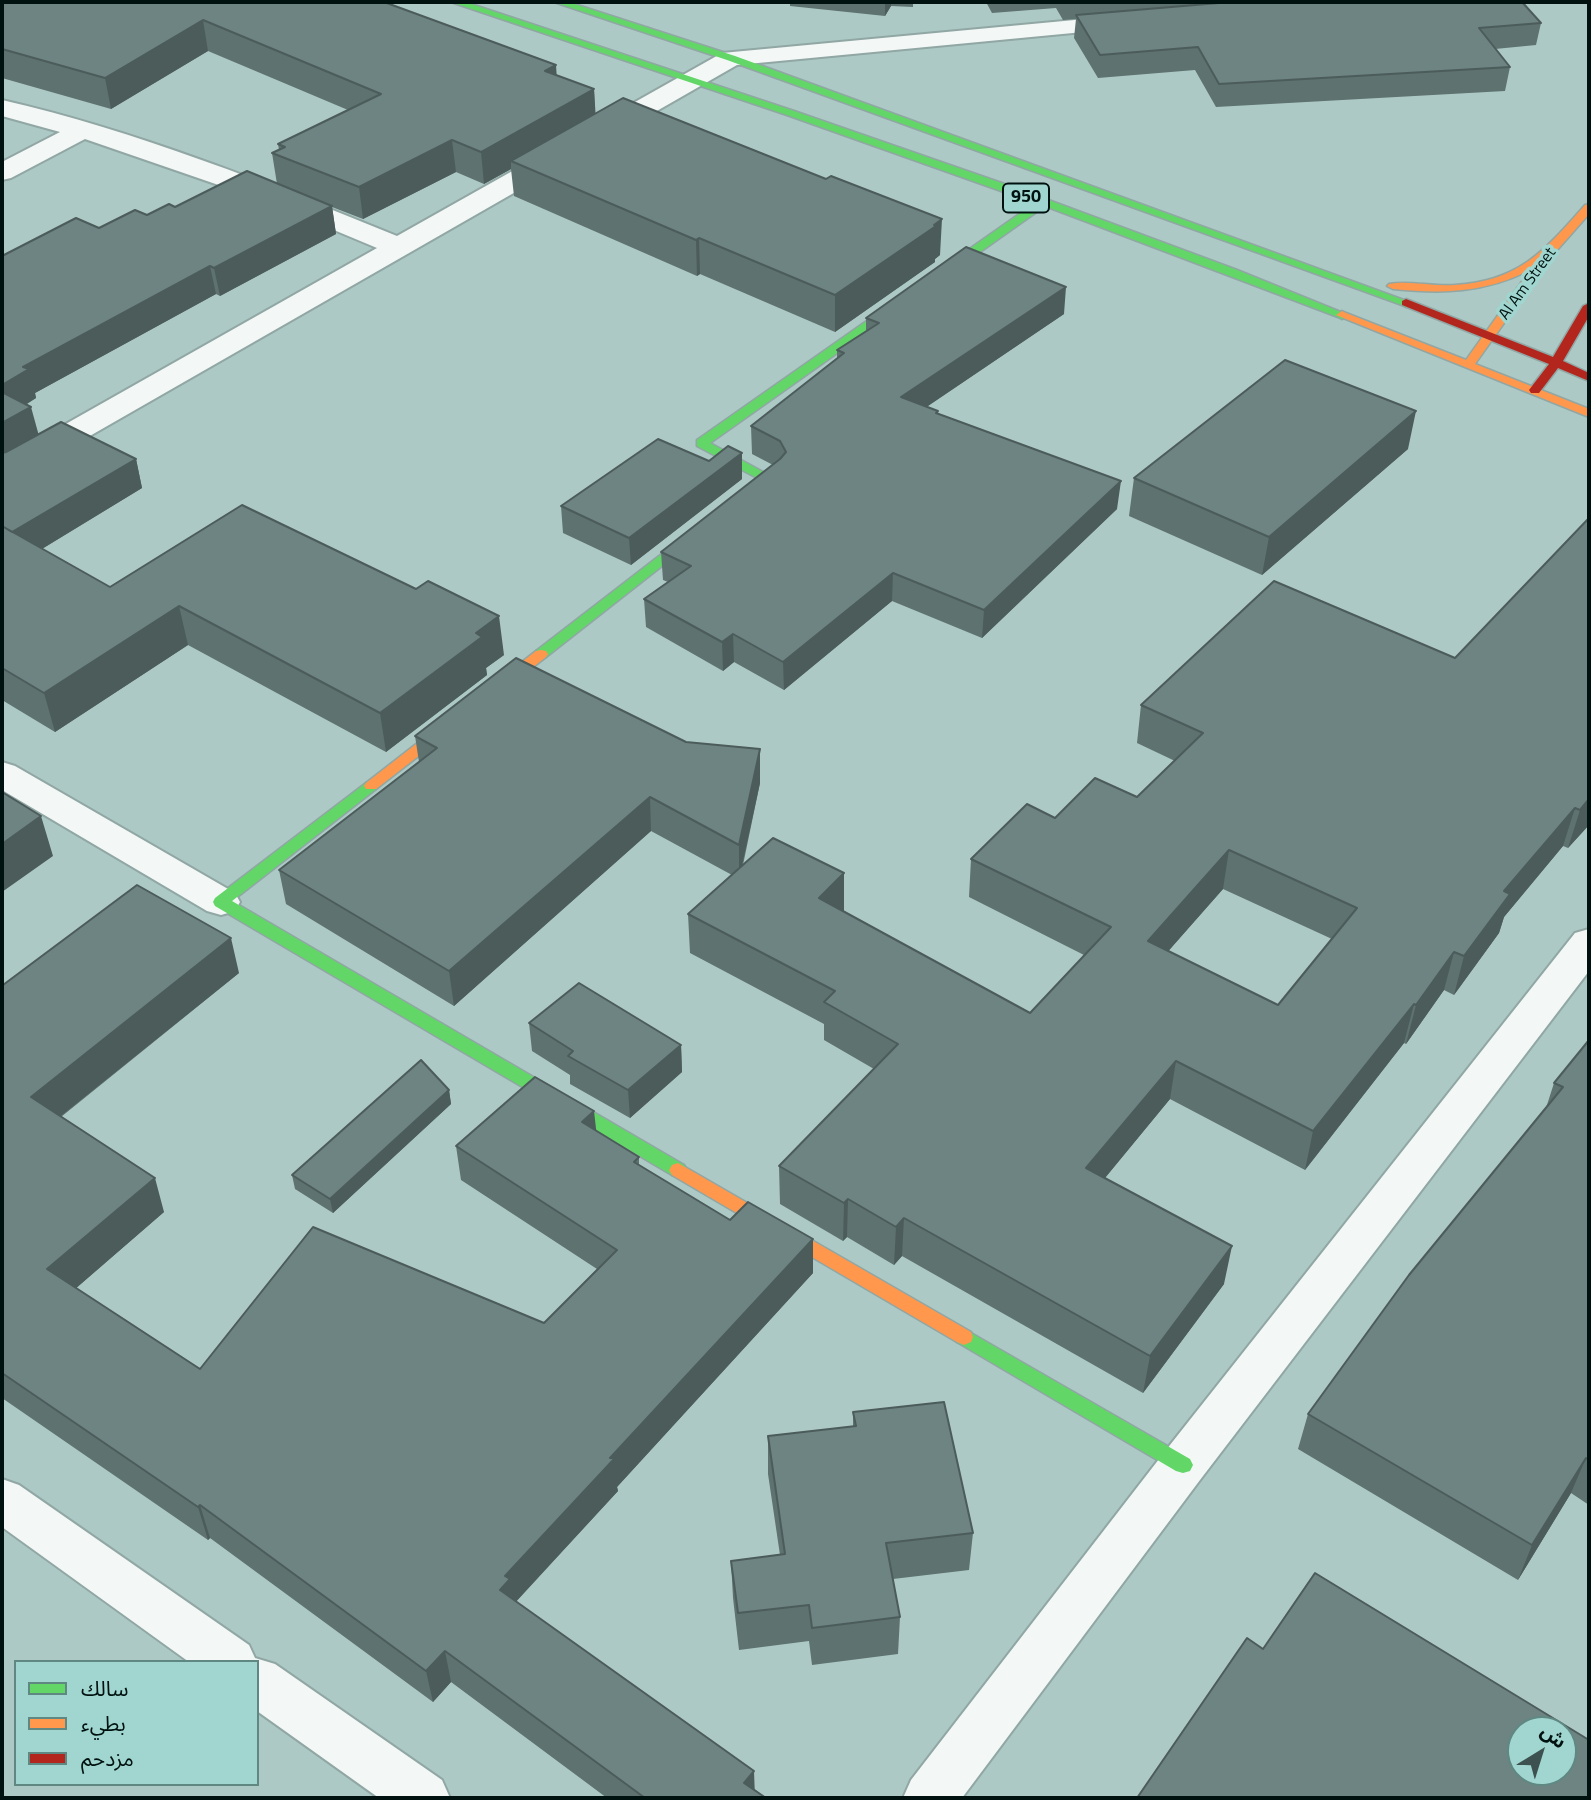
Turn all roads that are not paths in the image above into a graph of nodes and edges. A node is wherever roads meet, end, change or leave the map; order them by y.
1 (456, 2) edge
2 (559, 2) edge
3 (1153, 20) edge
4 (730, 58) junction
5 (695, 79) junction
6 (2, 108) edge
7 (83, 130) junction
8 (2, 172) edge
9 (1042, 203) junction
10 (1589, 206) edge
11 (399, 247) junction
12 (1548, 256) junction
13 (1314, 268) junction
14 (1589, 306) edge
15 (1491, 335) junction
16 (1556, 363) junction
17 (1469, 364) junction
18 (1589, 377) edge
19 (1535, 390) junction
20 (1589, 413) edge
21 (2, 473) edge
22 (2, 774) edge
23 (221, 902) junction
24 (1589, 943) edge
25 (1183, 1465) junction
26 (6, 1509) edge
27 (228, 1660) edge
28 (259, 1682) edge
29 (423, 1798) edge
30 (930, 1798) edge

1 - 5 main road, 950
2 - 4 main road, 950 / 950
3 - 4 street
4 - 5 street
4 - 13 main road, 950 / 950
5 - 9 main road, 950
5 - 11 street
6 - 7 street
7 - 8 street
7 - 11 street
9 - 17 main road, 950
9 - 23 main road
10 - 12 main road, Al Am Street
11 - 21 street
12 - 13 main road
12 - 15 main road, Al Am Street
13 - 15 main road, 950 / 950
14 - 16 main road
15 - 16 main road, 950 / 950
15 - 17 main road, Al Am Street
16 - 18 main road, 950 / 950
16 - 19 main road
17 - 19 main road, 950
19 - 20 main road, 950
22 - 23 street
23 - 25 main road
24 - 25 street
25 - 30 street
26 - 27 street
28 - 29 street

